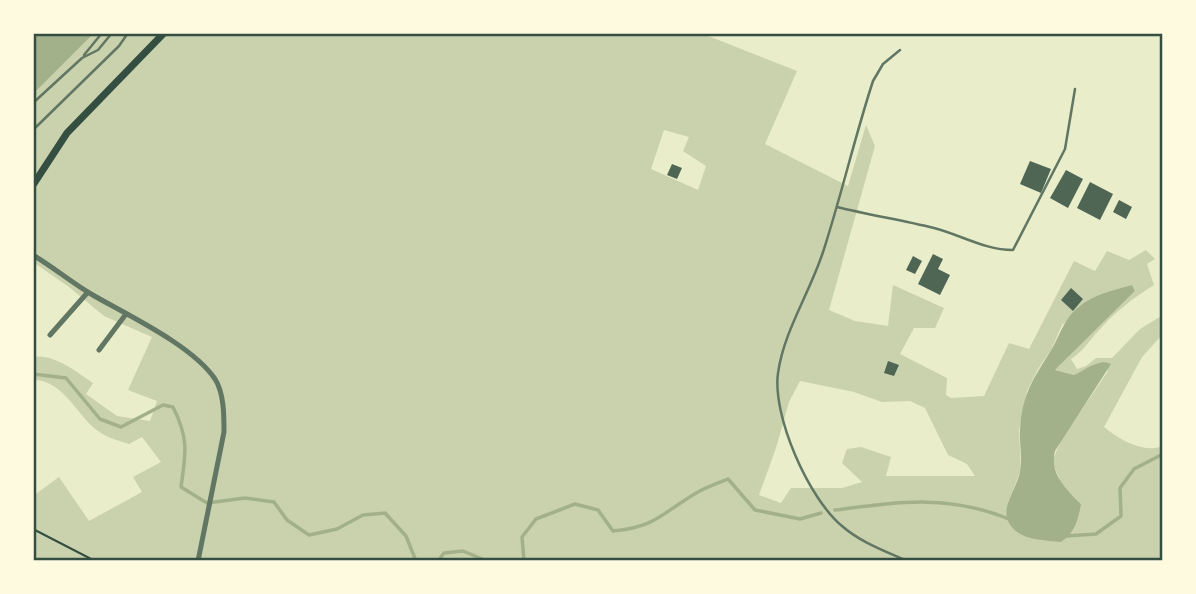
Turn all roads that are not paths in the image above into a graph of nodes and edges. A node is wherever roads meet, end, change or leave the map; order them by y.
1 (103, 33) edge
2 (112, 33) edge
3 (128, 33) edge
4 (164, 34) edge
5 (900, 50) dead end
6 (82, 58) junction
7 (1075, 89) dead end
8 (33, 103) edge
9 (33, 130) edge
10 (33, 185) edge
11 (837, 207) junction
12 (33, 255) edge
13 (88, 292) junction
14 (126, 314) junction
15 (50, 335) dead end
16 (99, 351) dead end
17 (198, 561) edge
18 (907, 561) edge

1 - 6 lane
2 - 6 lane
3 - 9 lane
4 - 10 main road
5 - 11 lane
6 - 8 lane
7 - 11 lane
11 - 18 lane
12 - 13 street
13 - 14 street
13 - 15 street
14 - 16 street
14 - 17 street

